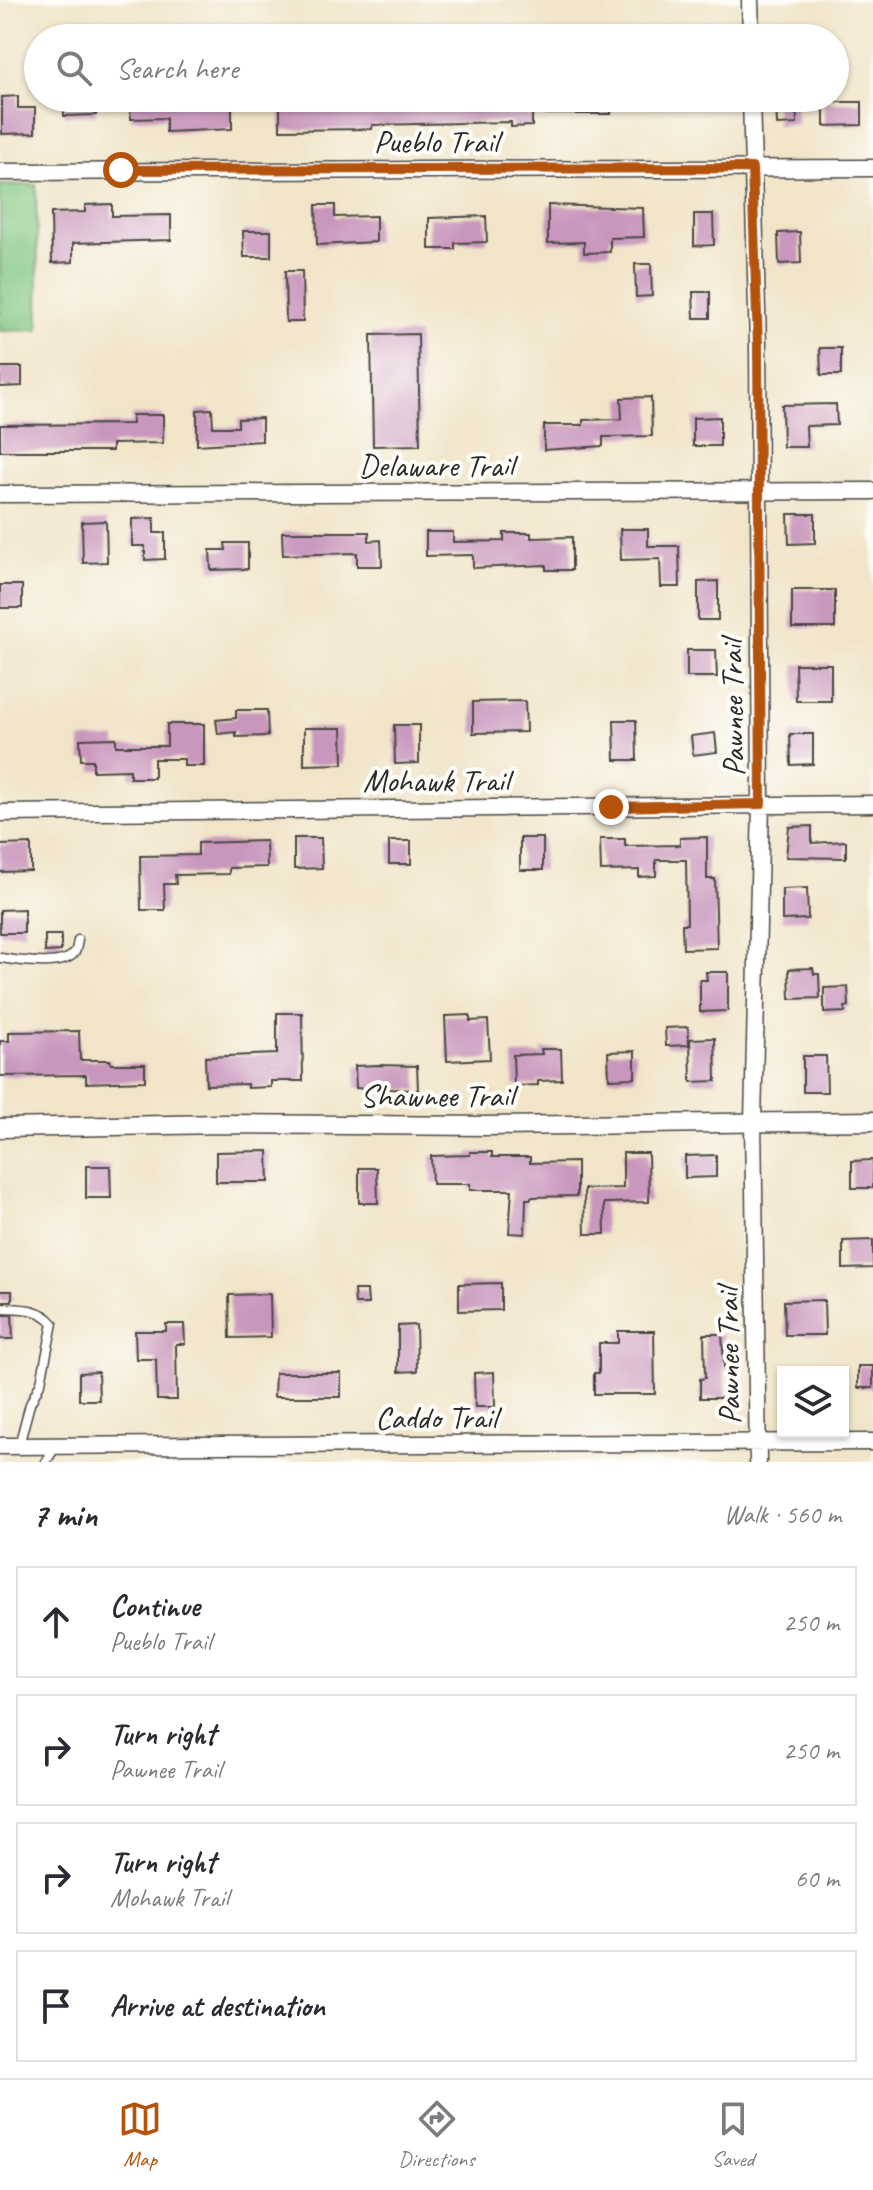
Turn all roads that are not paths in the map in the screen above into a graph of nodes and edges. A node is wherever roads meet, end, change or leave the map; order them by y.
1 (750, 0) edge
2 (751, 24) edge
3 (751, 112) edge
4 (752, 168) junction
5 (873, 168) edge
6 (0, 172) edge
7 (873, 491) edge
8 (758, 492) junction
9 (0, 494) edge
10 (761, 804) junction
11 (873, 804) edge
12 (0, 813) edge
13 (78, 940) dead end
14 (0, 958) edge
15 (753, 1121) junction
16 (873, 1121) edge
17 (0, 1128) edge
18 (0, 1308) edge
19 (873, 1442) edge
20 (757, 1444) junction
21 (0, 1446) edge
22 (18, 1446) junction
23 (56, 1446) junction
24 (46, 1462) edge
25 (758, 1462) edge

1 - 2 street
3 - 4 street, Pawnee Trail
4 - 5 street, Pueblo Trail
4 - 6 street, Pueblo Trail
4 - 8 street, Pawnee Trail
7 - 8 street, Delaware Trail
8 - 9 street, Delaware Trail
8 - 10 street, Pawnee Trail
10 - 11 street, Mohawk Trail
10 - 12 street, Mohawk Trail
10 - 15 street, Pawnee Trail
13 - 14 lane
15 - 16 street, Shawnee Trail
15 - 17 street, Shawnee Trail
15 - 20 street, Pawnee Trail
18 - 22 lane
19 - 20 street, Caddo Trail
20 - 23 street, Caddo Trail
20 - 25 street, Pawnee Trail
21 - 22 street, Caddo Trail
22 - 23 street, Caddo Trail
23 - 24 lane

